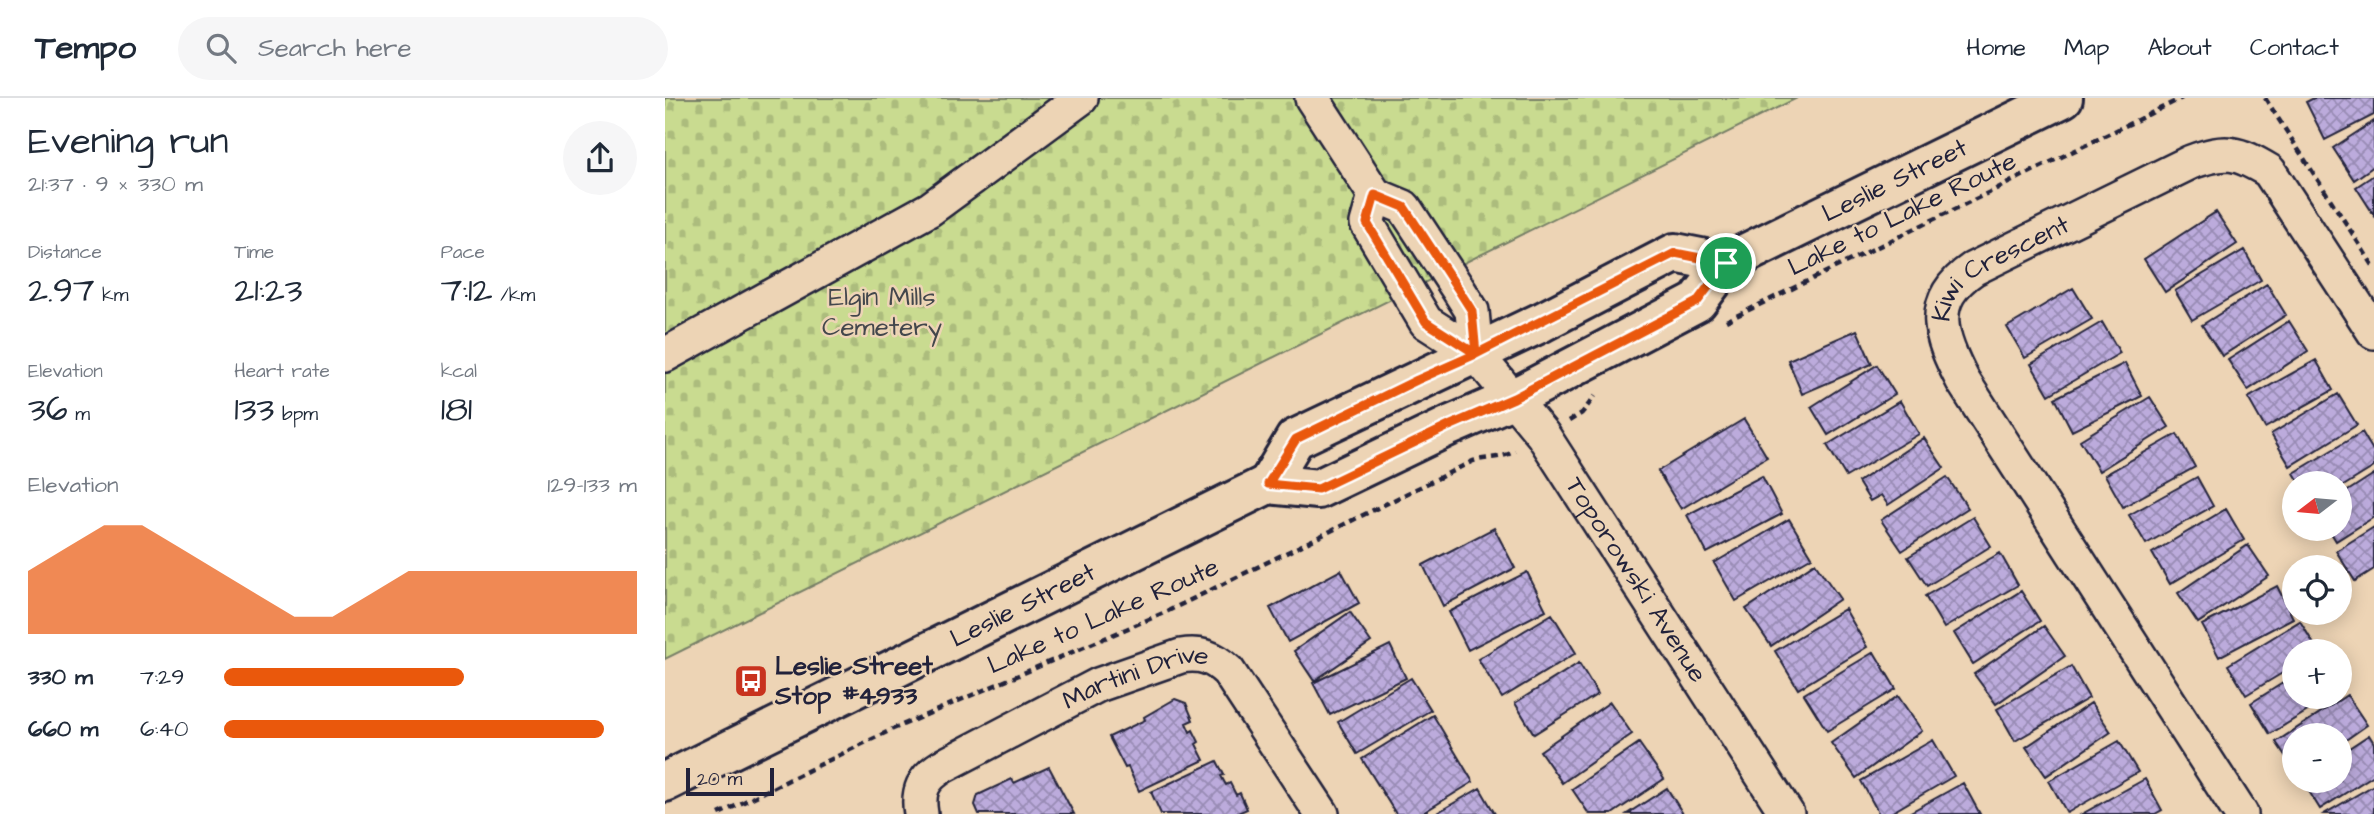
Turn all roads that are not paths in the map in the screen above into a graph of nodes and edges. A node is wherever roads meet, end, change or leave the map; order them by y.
1 (1081, 98) edge
2 (1312, 98) edge
3 (2063, 98) edge
4 (1375, 195) junction
5 (1726, 263) junction
6 (2374, 332) edge
7 (666, 352) edge
8 (1476, 354) junction
9 (1514, 398) junction
10 (1268, 484) junction
11 (665, 782) edge
12 (921, 814) edge
13 (1322, 814) edge
14 (1787, 814) edge
15 (2241, 814) edge

1 - 7 street
2 - 4 street
3 - 5 main road, Leslie Street
4 - 8 street
4 - 8 street, Toporowski Avenue
5 - 8 main road
5 - 9 main road, Leslie Street
6 - 15 street, Kiwi Crescent
8 - 9 street, Toporowski Avenue
8 - 10 main road
9 - 10 main road, Leslie Street
9 - 14 street, Toporowski Avenue
10 - 11 main road, Leslie Street
12 - 13 street, Martini Drive

